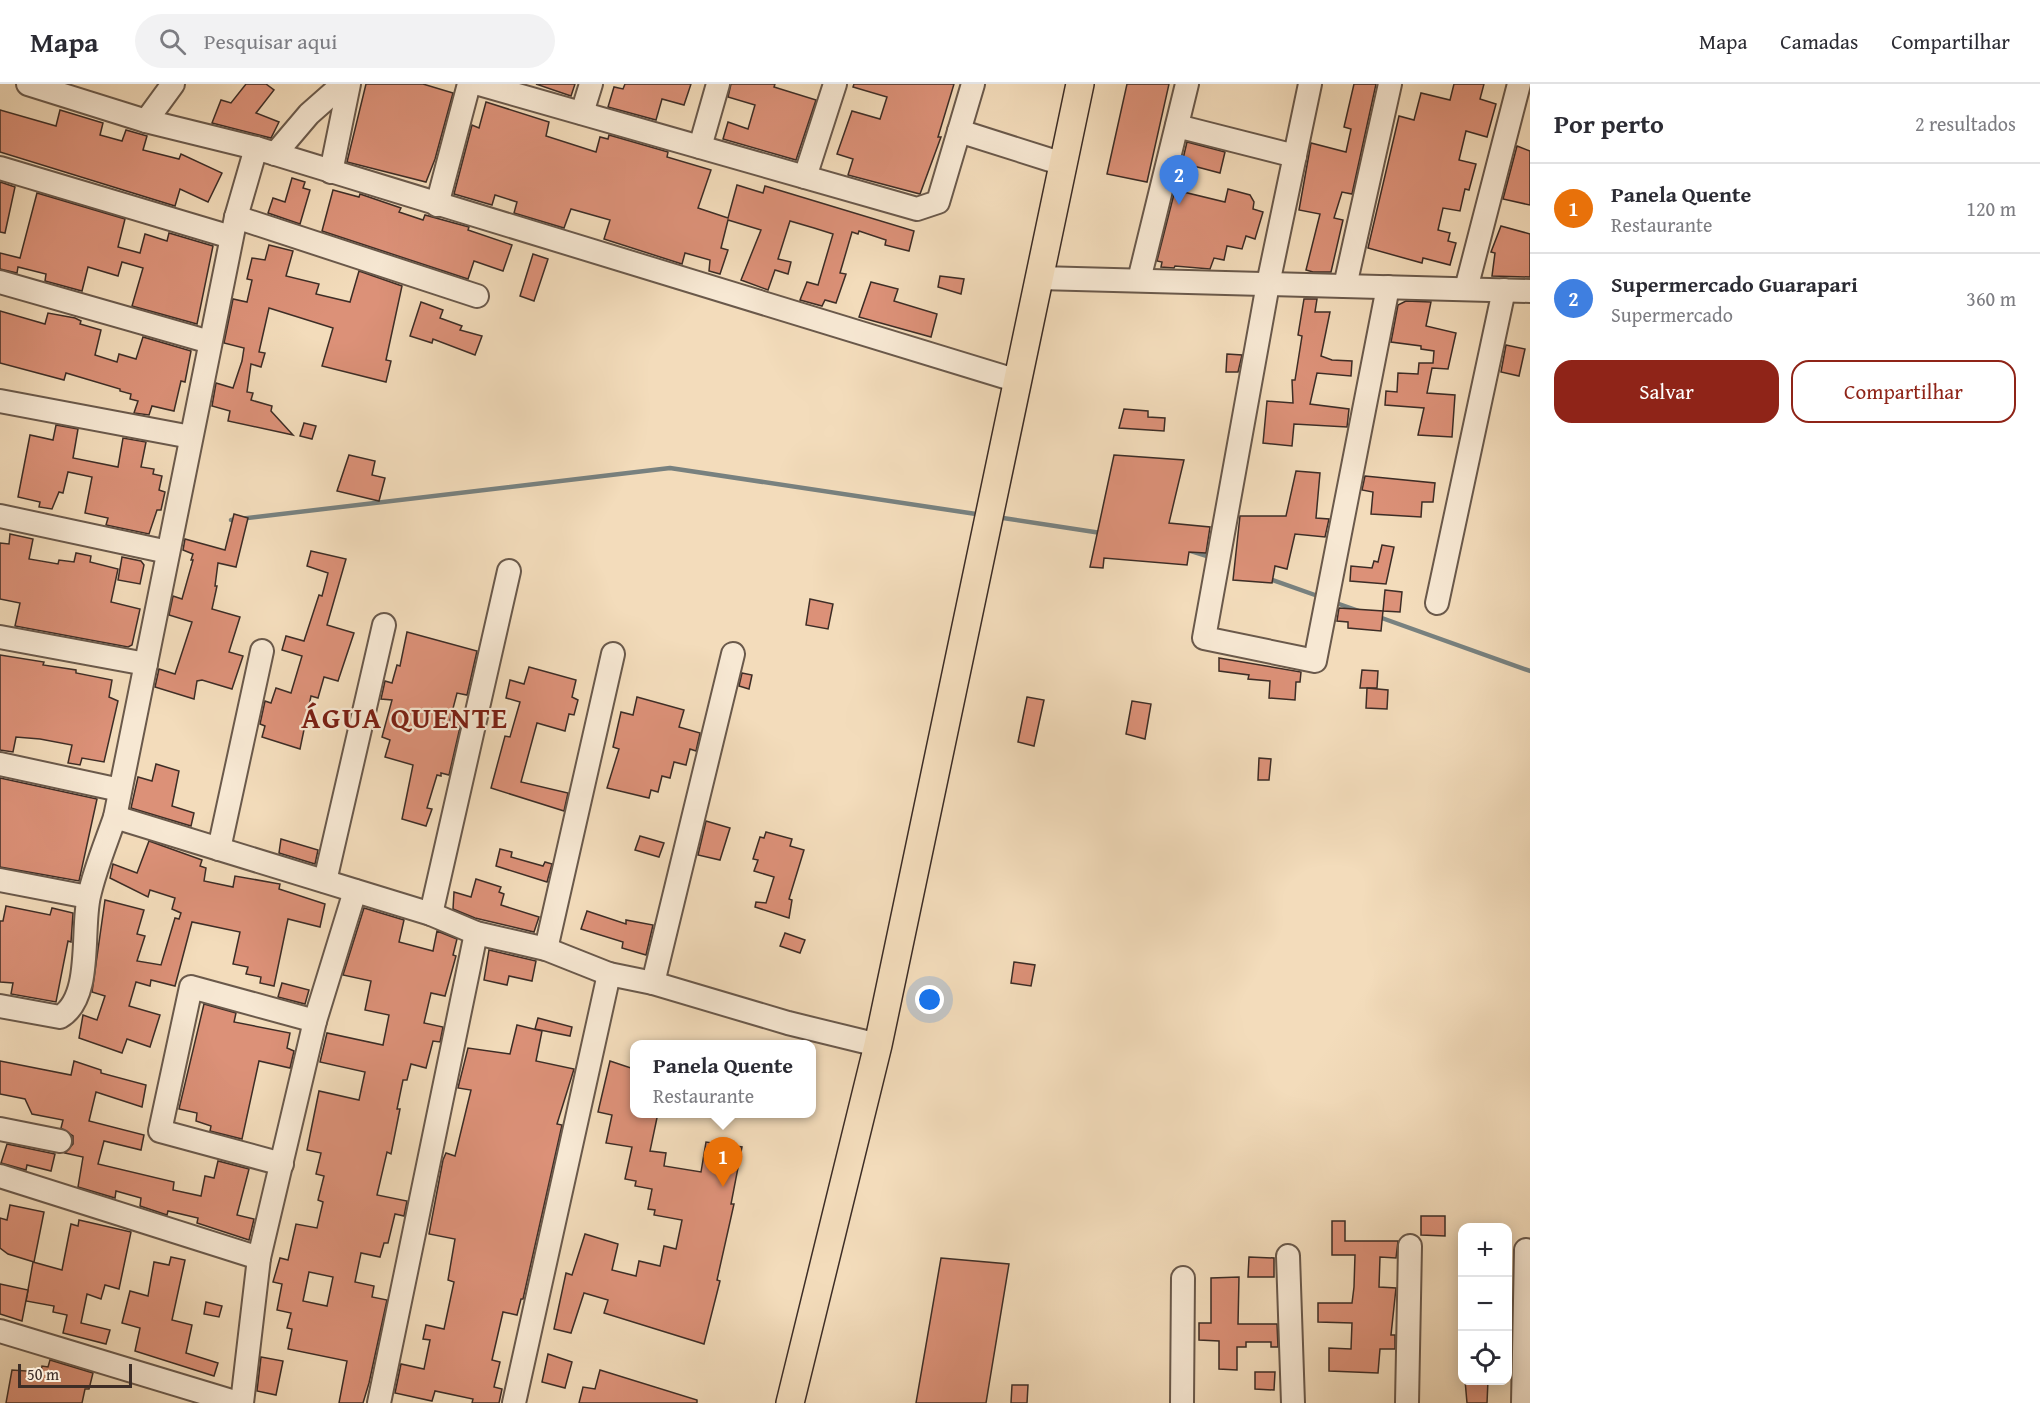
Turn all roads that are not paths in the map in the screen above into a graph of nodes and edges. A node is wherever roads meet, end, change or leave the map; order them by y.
1 (28, 84) edge
2 (173, 84) edge
3 (343, 84) edge
4 (349, 84) edge
5 (469, 84) edge
6 (479, 84) edge
7 (591, 84) edge
8 (718, 84) edge
9 (835, 84) edge
10 (973, 84) edge
11 (1080, 84) edge
12 (1187, 84) edge
13 (1310, 84) edge
14 (1390, 84) edge
15 (1519, 84) edge
16 (83, 92) edge
17 (582, 113) junction
18 (146, 121) junction
19 (1177, 126) junction
20 (959, 131) junction
21 (700, 147) junction
22 (266, 151) junction
23 (1295, 156) junction
24 (1064, 164) junction
25 (0, 168) edge
26 (331, 172) junction
27 (805, 177) junction
28 (437, 205) junction
29 (233, 227) junction
30 (1039, 278) junction
31 (1138, 280) junction
32 (0, 282) edge
33 (1269, 284) junction
34 (1345, 286) junction
35 (1388, 287) junction
36 (1466, 289) junction
37 (1504, 290) junction
38 (1530, 291) edge
39 (477, 296) dead end
40 (210, 342) junction
41 (1018, 381) junction
42 (0, 401) edge
43 (191, 437) junction
44 (0, 516) edge
45 (168, 552) junction
46 (509, 570) dead end
47 (1437, 603) dead end
48 (384, 625) dead end
49 (0, 636) edge
50 (262, 651) dead end
51 (613, 654) dead end
52 (733, 654) dead end
53 (146, 664) junction
54 (0, 764) edge
55 (120, 790) junction
56 (115, 817) junction
57 (219, 849) junction
58 (0, 880) edge
59 (325, 881) junction
60 (355, 891) junction
61 (88, 897) junction
62 (431, 914) junction
63 (476, 933) junction
64 (546, 949) junction
65 (609, 974) junction
66 (653, 983) junction
67 (0, 1006) edge
68 (315, 1021) junction
69 (878, 1045) junction
70 (0, 1129) edge
71 (60, 1141) dead end
72 (282, 1164) junction
73 (0, 1176) edge
74 (1410, 1246) dead end
75 (1526, 1250) dead end
76 (1288, 1256) dead end
77 (259, 1258) junction
78 (1183, 1278) dead end
79 (0, 1331) edge
80 (240, 1403) edge
81 (379, 1403) edge
82 (514, 1403) edge
83 (790, 1403) edge
84 (1182, 1403) edge
85 (1293, 1403) edge
86 (1407, 1403) edge
87 (1523, 1403) edge

1 - 16 street
2 - 18 street
3 - 22 street
4 - 26 street
5 - 28 street
6 - 17 street
7 - 17 street
8 - 21 street
9 - 27 street
10 - 20 street
11 - 24 main road
12 - 19 street
13 - 23 street
14 - 34 street
15 - 36 street
16 - 18 street
17 - 21 street
18 - 22 street
19 - 23 street
19 - 31 street
20 - 24 street
20 - 27 street
21 - 27 street
22 - 26 street
22 - 29 street
23 - 33 street
24 - 30 main road
25 - 29 street
26 - 28 street
28 - 41 street
29 - 39 street
29 - 40 street
30 - 31 street
30 - 41 main road
31 - 33 street
32 - 40 street
33 - 34 street
33 - 35 street
34 - 35 street
35 - 36 street
36 - 37 street
37 - 38 street
37 - 47 street
40 - 43 street
41 - 69 main road
42 - 43 street
43 - 45 street
44 - 45 street
45 - 53 street
46 - 62 street
48 - 59 street
49 - 53 street
50 - 57 street
51 - 64 street
52 - 66 street
53 - 55 street
54 - 55 street
55 - 56 street
56 - 57 street
56 - 61 street
57 - 59 street
58 - 61 street
59 - 60 street
60 - 62 street
60 - 68 street
61 - 67 street
62 - 63 street
63 - 64 street
63 - 81 street
64 - 65 street
65 - 66 street
65 - 82 street
66 - 69 street
68 - 72 street
68 - 72 street
69 - 83 main road
70 - 71 street
72 - 77 street
73 - 77 street
74 - 86 street
75 - 87 street
76 - 85 street
77 - 80 street
78 - 84 street
79 - 80 street

